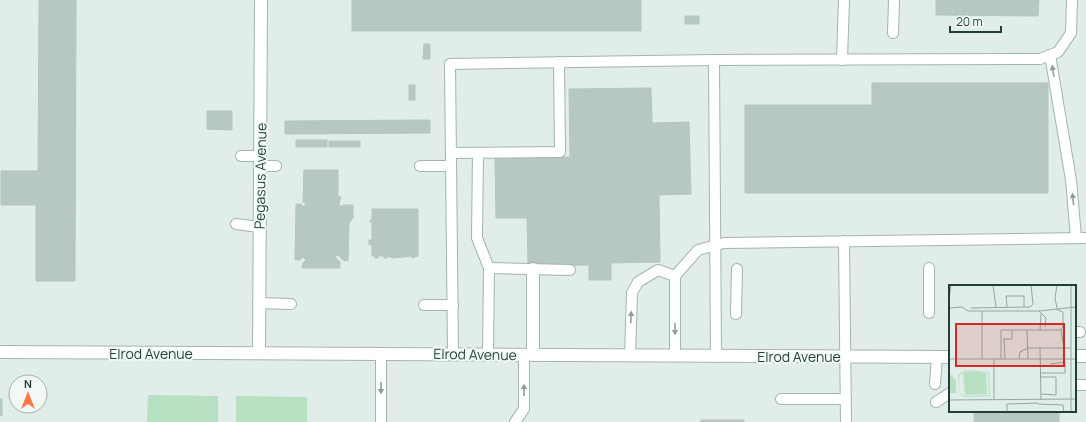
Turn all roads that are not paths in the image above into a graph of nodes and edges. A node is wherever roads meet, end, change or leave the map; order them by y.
1 (262, 0) edge
2 (844, 0) edge
3 (894, 0) edge
4 (1072, 0) edge
5 (893, 33) dead end
6 (1050, 55) junction
7 (714, 60) junction
8 (842, 60) junction
9 (559, 62) junction
10 (451, 153) junction
11 (478, 153) junction
12 (241, 156) dead end
13 (260, 161) junction
14 (276, 166) dead end
15 (420, 166) dead end
16 (451, 166) junction
17 (236, 224) dead end
18 (259, 228) junction
19 (1081, 238) edge
20 (844, 241) junction
21 (716, 246) junction
22 (489, 268) junction
23 (929, 268) dead end
24 (533, 269) junction
25 (737, 269) dead end
26 (570, 270) dead end
27 (675, 276) junction
28 (258, 303) junction
29 (292, 304) dead end
30 (424, 305) dead end
31 (453, 305) junction
32 (929, 313) dead end
33 (736, 314) dead end
34 (0, 352) edge
35 (259, 353) junction
36 (382, 354) junction
37 (453, 354) junction
38 (488, 354) junction
39 (529, 355) junction
40 (630, 356) junction
41 (675, 356) junction
42 (846, 356) junction
43 (716, 357) junction
44 (937, 357) junction
45 (949, 357) edge
46 (935, 384) dead end
47 (949, 395) edge
48 (781, 399) dead end
49 (846, 399) junction
50 (936, 402) dead end
51 (382, 422) edge
52 (515, 422) edge
53 (846, 422) edge

1 - 13 street, Pegasus Avenue
2 - 8 lane
3 - 5 lane
4 - 6 lane
6 - 8 lane
19 -> 6 lane
7 - 8 lane
7 - 9 lane
7 - 21 lane
9 - 10 lane
9 - 11 lane
10 - 11 lane
10 - 16 lane
11 - 22 lane
12 - 13 lane
13 - 14 lane
13 - 18 street, Pegasus Avenue
15 - 16 lane
16 - 31 lane
17 - 18 lane
18 - 28 street, Pegasus Avenue
19 - 20 lane
20 - 21 lane
20 - 42 lane
21 - 27 lane
21 - 43 lane
22 - 24 lane
22 - 38 lane
23 - 32 lane
24 - 26 lane
24 - 39 street
25 - 33 lane
40 -> 27 lane
27 -> 41 lane
28 - 29 lane
28 - 35 street, Pegasus Avenue
30 - 31 lane
31 - 37 lane
34 - 35 street, Elrod Avenue
35 - 36 street, Elrod Avenue
36 - 37 street, Elrod Avenue
36 -> 51 lane
37 - 38 street, Elrod Avenue
38 - 39 street, Elrod Avenue
39 - 40 street, Elrod Avenue
52 -> 39 lane
40 - 41 street, Elrod Avenue
41 - 43 street, Elrod Avenue
42 - 43 street, Elrod Avenue
42 - 44 street, Elrod Avenue
42 - 49 lane
44 - 45 street, Elrod Avenue
44 - 46 lane
47 - 50 lane
48 - 49 lane
49 - 53 lane

